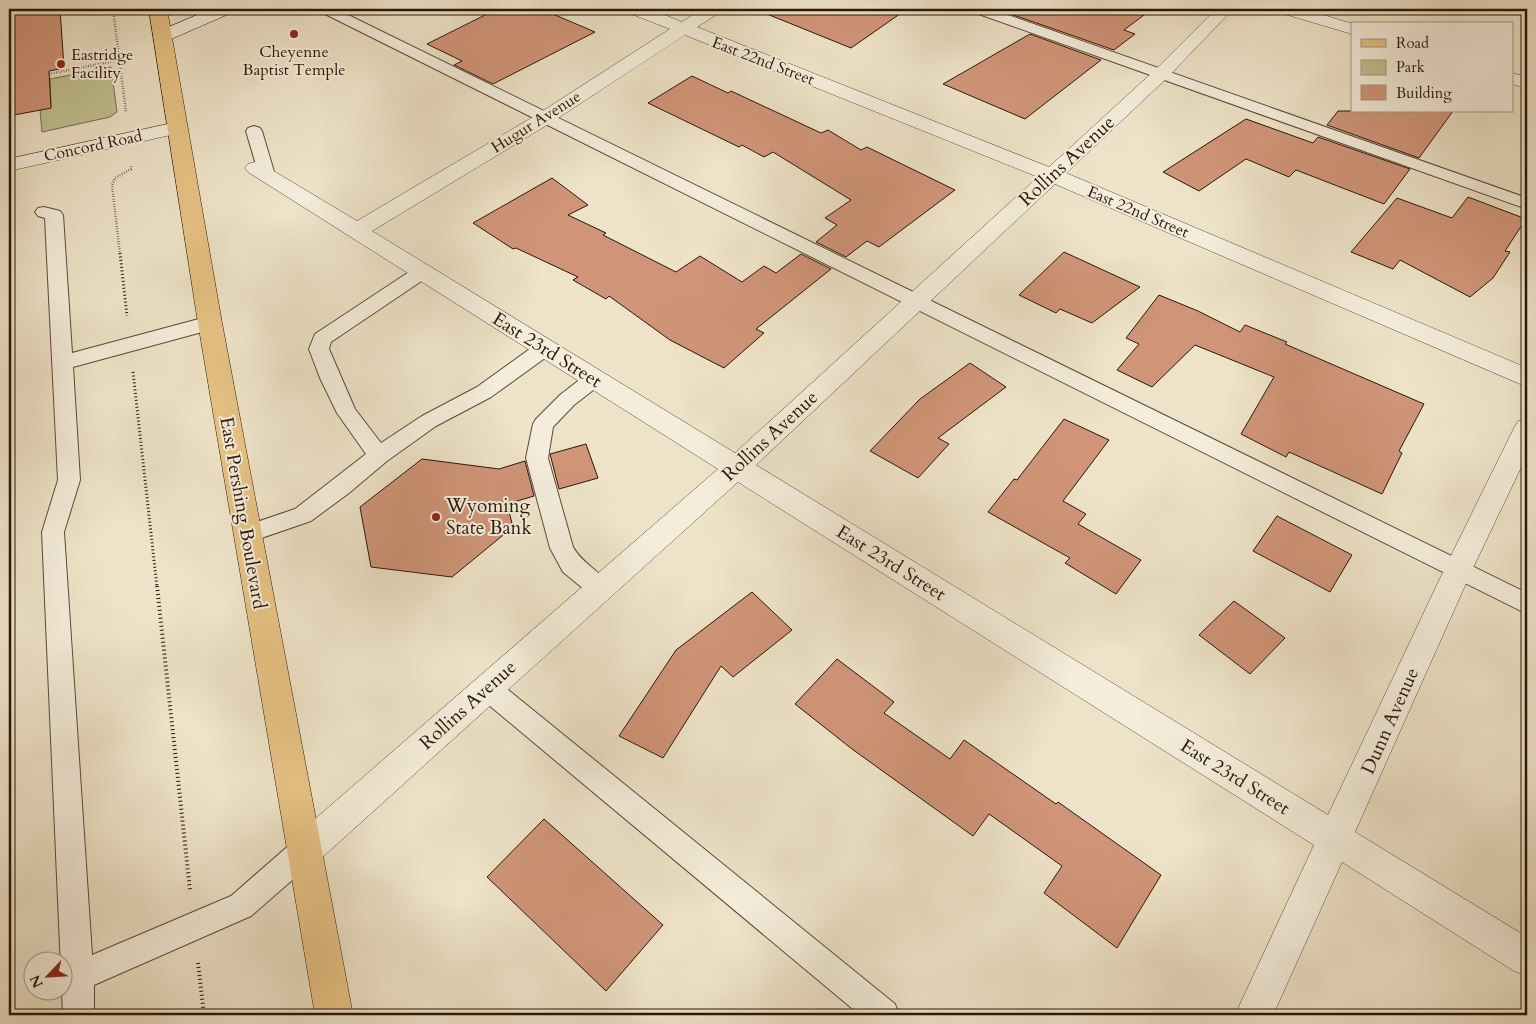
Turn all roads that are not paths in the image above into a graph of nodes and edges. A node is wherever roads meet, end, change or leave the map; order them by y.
1 (158, 9) edge
2 (225, 9) edge
3 (326, 9) edge
4 (635, 9) edge
5 (713, 9) edge
6 (978, 9) edge
7 (1225, 9) edge
8 (1287, 9) edge
9 (681, 29) junction
10 (1351, 29) edge
11 (163, 36) junction
12 (1161, 74) junction
13 (1514, 79) edge
14 (1527, 83) edge
15 (545, 118) junction
16 (177, 128) junction
17 (254, 131) dead end
18 (9, 165) edge
19 (261, 172) joint
20 (1052, 175) junction
21 (1527, 204) edge
22 (44, 212) dead end
23 (356, 231) junction
24 (422, 272) junction
25 (915, 301) junction
26 (210, 323) junction
27 (545, 348) junction
28 (62, 363) junction
29 (1527, 378) edge
30 (594, 379) junction
31 (1527, 428) edge
32 (379, 455) junction
33 (737, 467) junction
34 (247, 534) junction
35 (1458, 570) junction
36 (599, 588) junction
37 (1527, 604) edge
38 (487, 688) junction
39 (1336, 840) junction
40 (304, 851) junction
41 (1527, 958) edge
42 (78, 976) junction
43 (79, 1015) edge
44 (334, 1015) edge
45 (884, 1015) edge
46 (1254, 1015) edge

1 - 11 main road, East Pershing Boulevard
2 - 11 street
3 - 15 lane
4 - 9 street, East 22nd Street
5 - 9 street, Hugur Avenue
6 - 12 lane
7 - 12 street, Rollins Avenue
8 - 10 street
9 - 15 street, Hugur Avenue
9 - 20 street, East 22nd Street
11 - 16 main road, East Pershing Boulevard
12 - 20 street, Rollins Avenue
12 - 21 lane
13 - 14 street
15 - 23 street, Hugur Avenue
15 - 25 lane
16 - 18 street, Concord Road
16 - 26 main road, East Pershing Boulevard
17 - 19 lane
19 - 23 street, East 23rd Street
20 - 25 street, Rollins Avenue
20 - 29 street, East 22nd Street
22 - 28 lane
23 - 24 street, East 23rd Street
24 - 27 street, East 23rd Street
24 - 32 lane
25 - 33 street, Rollins Avenue
25 - 35 lane
26 - 28 lane
26 - 34 main road, East Pershing Boulevard
27 - 30 street, East 23rd Street
27 - 32 lane
28 - 42 lane
30 - 33 street, East 23rd Street
30 - 36 lane
31 - 35 street, Dunn Avenue
32 - 34 lane
33 - 36 street, Rollins Avenue
33 - 39 street, East 23rd Street
34 - 40 main road, East Pershing Boulevard
35 - 37 lane
35 - 39 street, Dunn Avenue
36 - 38 street, Rollins Avenue
38 - 40 street, Rollins Avenue
38 - 45 lane
39 - 41 street, East 23rd Street
39 - 46 street, Dunn Avenue
40 - 42 lane
40 - 44 main road, East Pershing Boulevard
42 - 43 lane

